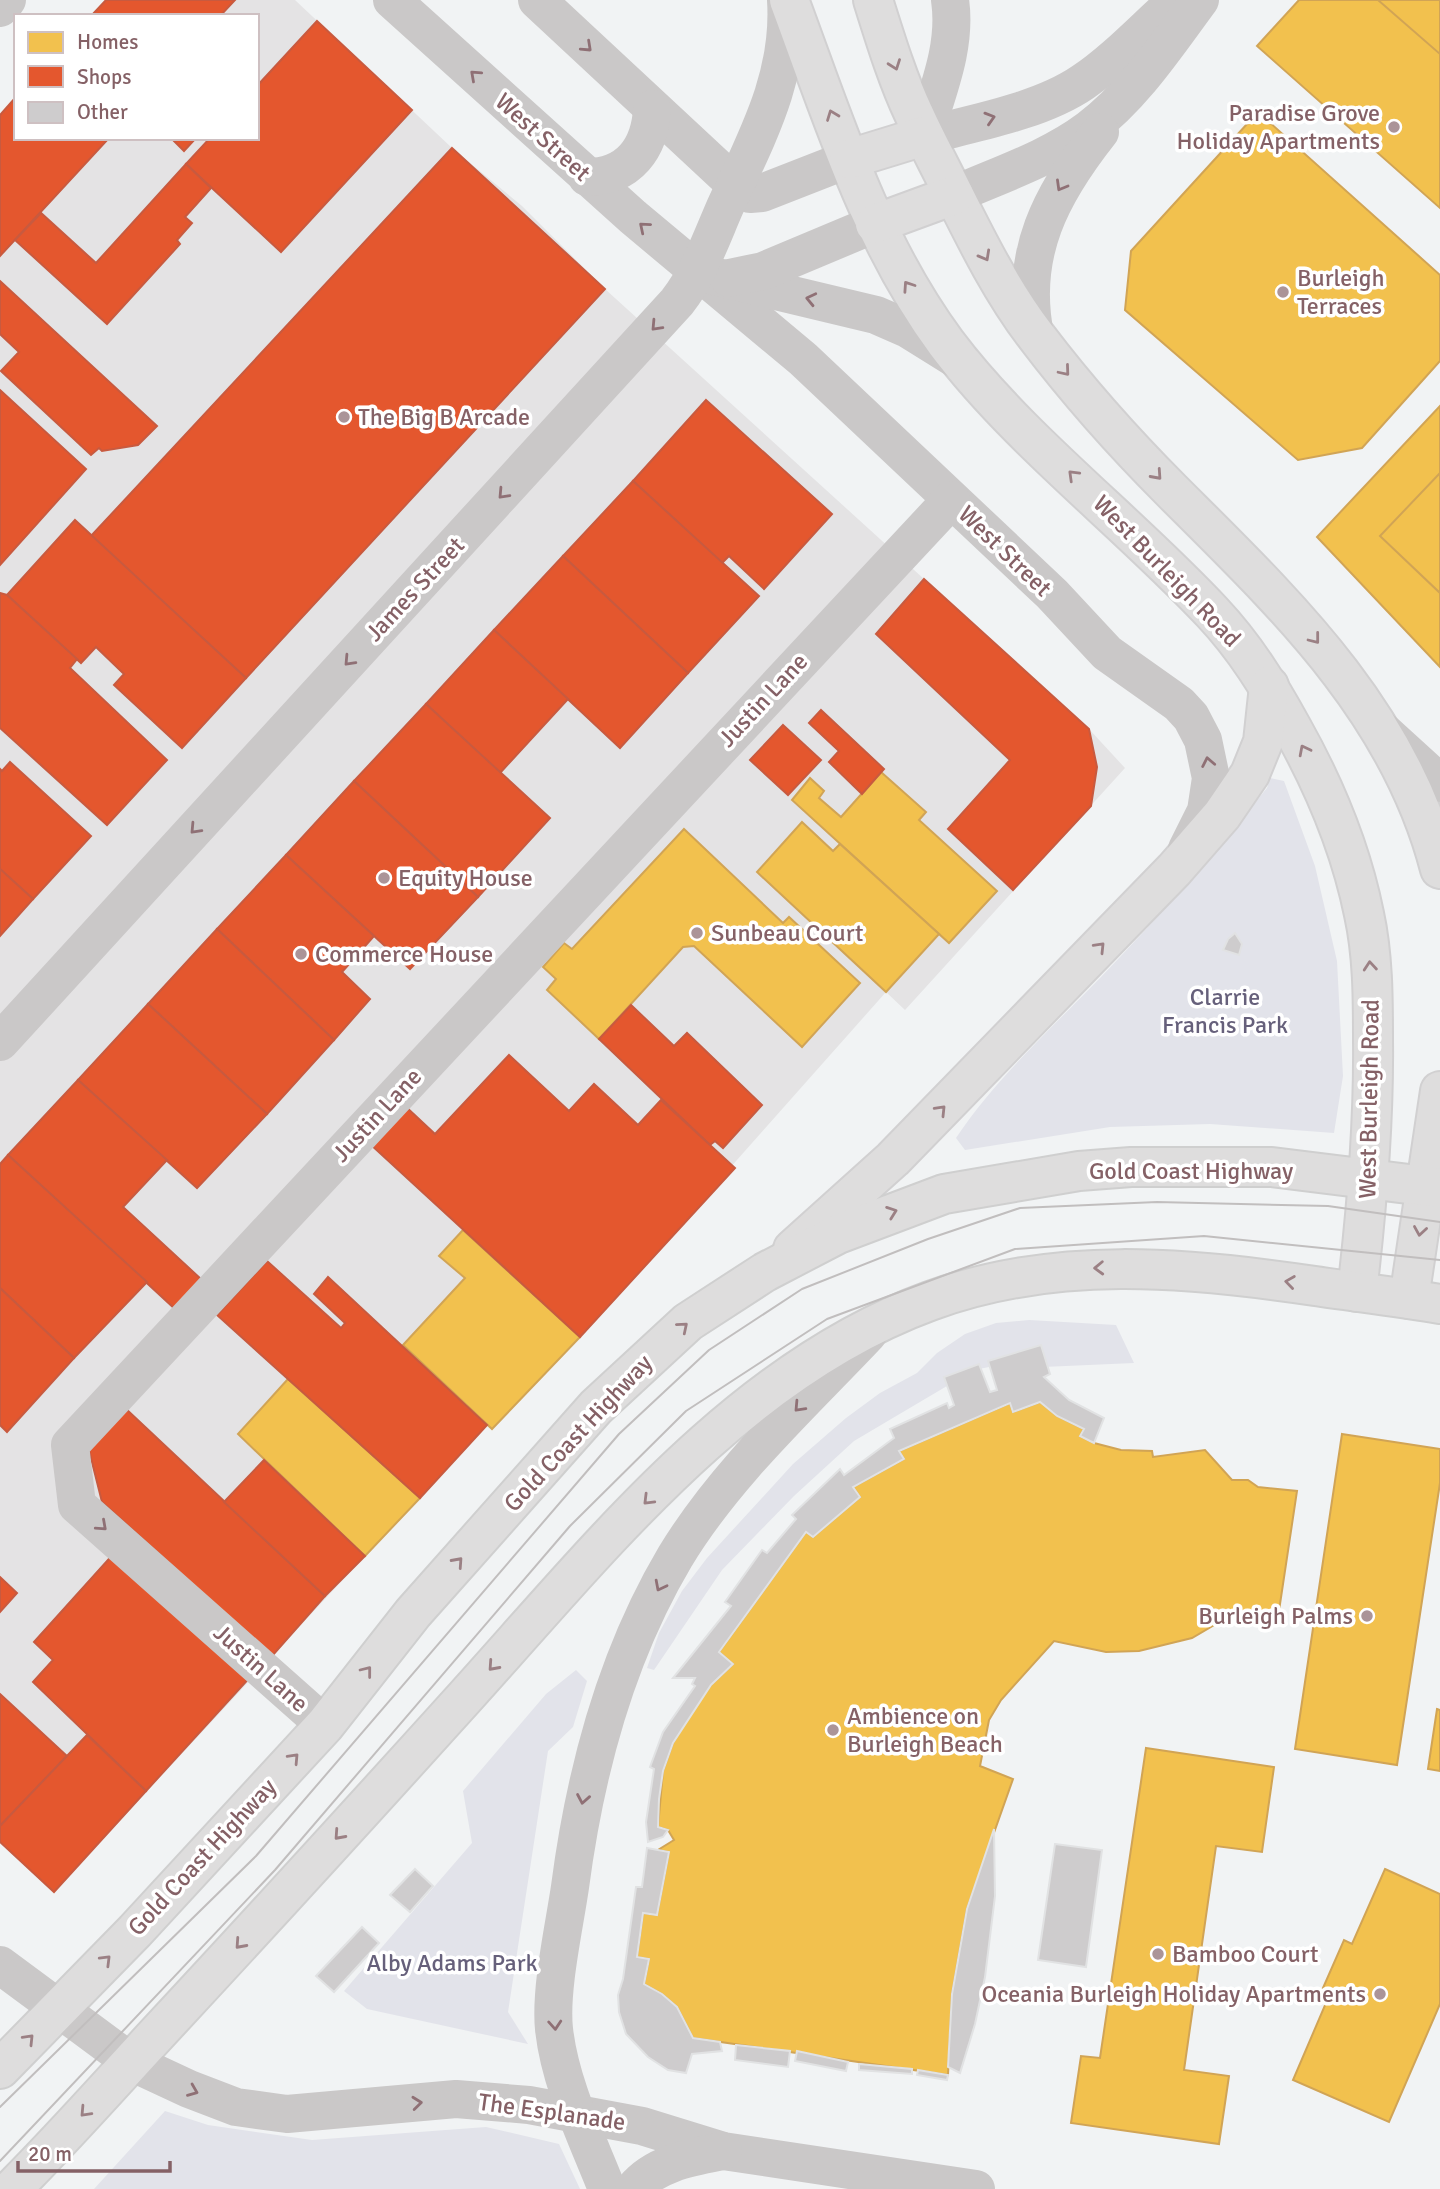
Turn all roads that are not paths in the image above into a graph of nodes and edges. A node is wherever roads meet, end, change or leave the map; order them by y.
1 (8, 0) edge
2 (392, 0) edge
3 (537, 0) edge
4 (787, 0) edge
5 (873, 0) edge
6 (950, 0) edge
7 (1177, 0) edge
8 (1200, 0) edge
9 (0, 8) edge
10 (1146, 73) junction
11 (652, 109) junction
12 (925, 136) junction
13 (849, 159) junction
14 (587, 177) junction
15 (736, 185) junction
16 (954, 195) junction
17 (875, 224) junction
18 (707, 274) junction
19 (1035, 335) junction
20 (962, 364) junction
21 (951, 500) junction
22 (1269, 687) junction
23 (1384, 733) junction
24 (1440, 783) edge
25 (1440, 808) edge
26 (1440, 869) edge
27 (1174, 870) junction
28 (0, 1042) edge
29 (1440, 1091) edge
30 (1370, 1181) junction
31 (1434, 1187) edge
32 (765, 1272) junction
33 (1357, 1292) junction
34 (1425, 1302) edge
35 (879, 1322) junction
36 (325, 1725) junction
37 (0, 1965) edge
38 (58, 2009) junction
39 (131, 2062) junction
40 (0, 2068) edge
41 (578, 2113) junction
42 (723, 2151) junction
43 (12, 2189) edge
44 (607, 2189) edge
45 (634, 2189) edge
46 (976, 2189) edge

1 - 9 street
14 -> 2 street, West Street
3 -> 11 street
13 -> 4 main road, West Burleigh Road
4 - 15 street
5 -> 12 main road
6 - 12 street
12 -> 7 street
8 - 10 street
10 - 16 street
10 -> 19 street
11 - 14 street
11 - 15 street
12 - 13 main road
12 - 16 main road
13 - 15 street
13 - 17 main road, West Burleigh Road
18 -> 14 street, West Street
15 - 18 street
16 - 17 main road
16 -> 19 main road
17 - 18 street
20 -> 17 main road, West Burleigh Road
20 -> 18 street, West Street
18 - 21 street, West Street
18 -> 28 street, James Street
19 -> 23 main road
22 -> 20 main road, West Burleigh Road
27 -> 21 street, West Street
21 -> 36 street, Justin Lane
22 - 27 main road
30 -> 22 main road, West Burleigh Road
23 - 24 street
23 - 25 main road
23 - 26 main road
32 -> 27 main road
29 - 31 main road
30 - 31 main road, Gold Coast Highway
32 -> 30 main road, Gold Coast Highway
30 - 33 main road, West Burleigh Road
31 -> 34 main road
36 -> 32 main road, Gold Coast Highway
33 - 34 main road
33 -> 35 main road
35 -> 39 main road
35 -> 41 street
38 -> 36 main road, Gold Coast Highway
37 - 38 street, The Esplanade
38 - 39 street, The Esplanade
40 -> 38 main road, Gold Coast Highway
39 -> 41 street, The Esplanade
39 -> 43 main road
41 - 42 street, The Esplanade
41 - 44 street
42 - 45 street
42 - 46 street, The Esplanade

